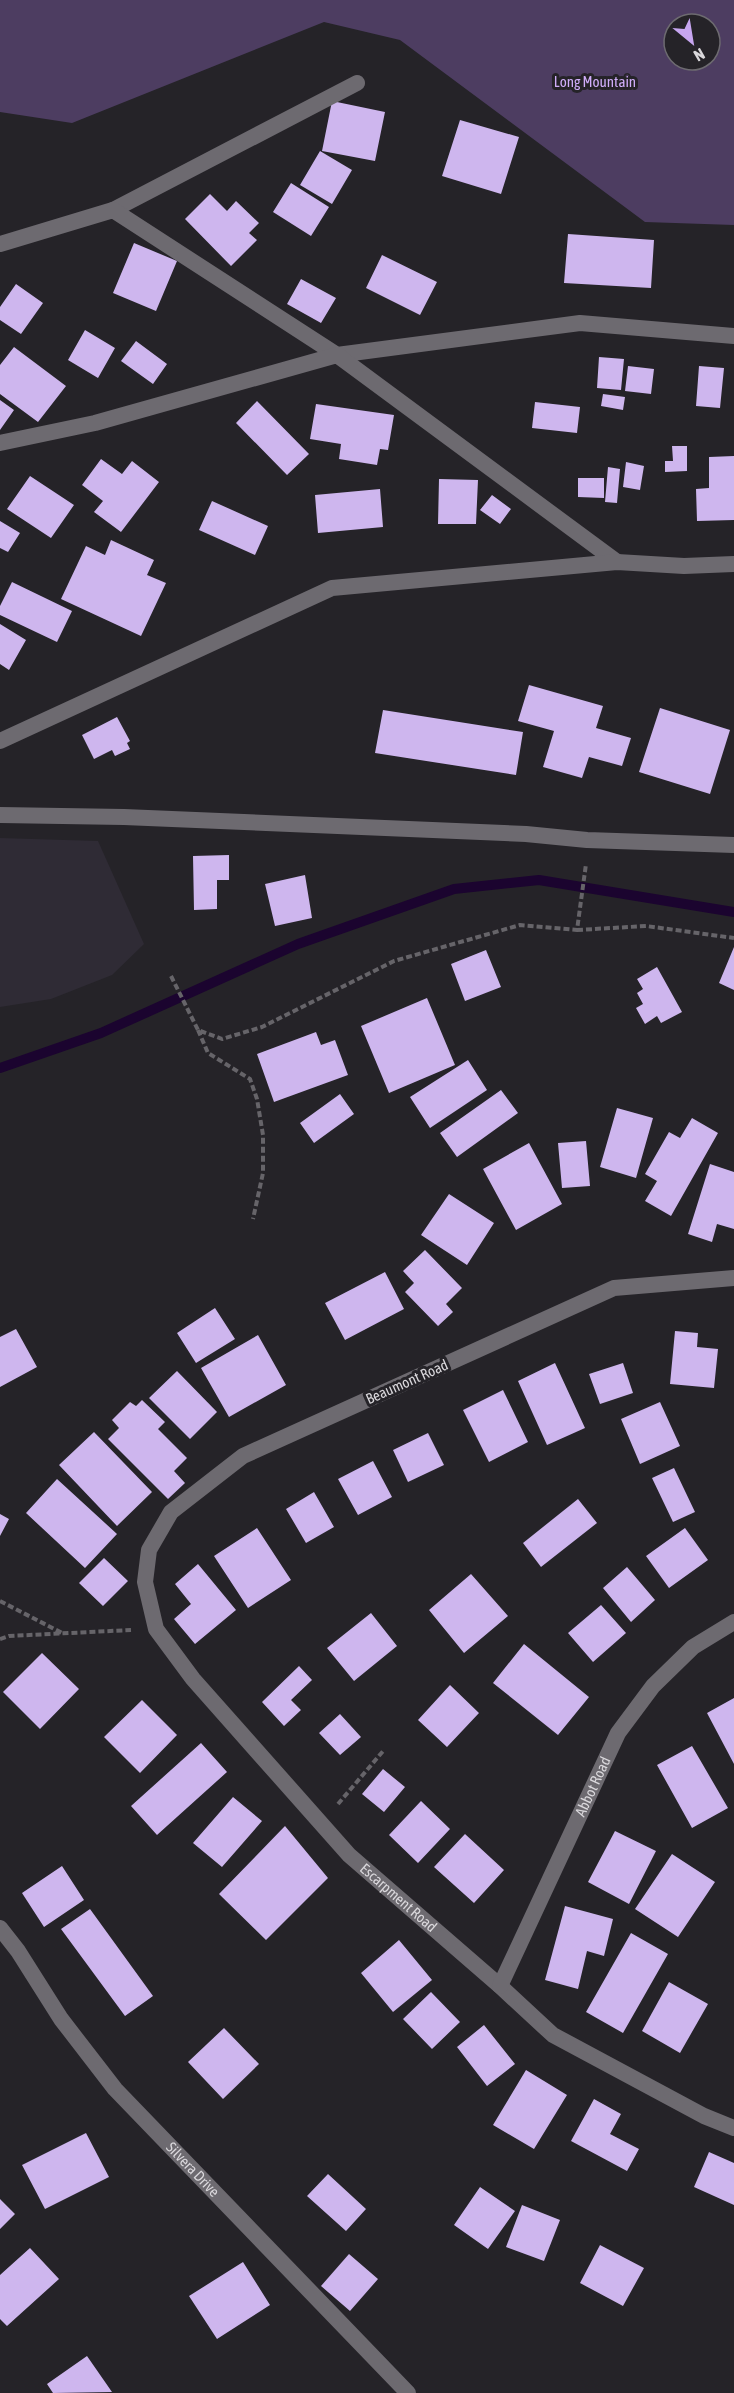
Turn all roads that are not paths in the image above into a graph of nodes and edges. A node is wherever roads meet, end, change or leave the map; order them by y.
1 (357, 83) dead end
2 (112, 210) junction
3 (0, 244) edge
4 (734, 336) edge
5 (338, 355) junction
6 (0, 443) edge
7 (617, 562) junction
8 (734, 564) edge
9 (0, 741) edge
10 (0, 814) edge
11 (734, 845) edge
12 (734, 1278) edge
13 (145, 1582) joint
14 (734, 1622) edge
15 (0, 1928) edge
16 (500, 1986) junction
17 (734, 2128) edge
18 (408, 2393) edge

1 - 2 street
2 - 3 street
2 - 5 street
4 - 5 street
5 - 6 street
5 - 7 street
7 - 8 street
7 - 9 street
10 - 11 street
12 - 13 street, Beaumont Road
13 - 16 street, Escarpment Road
14 - 16 street, Abbot Road
15 - 18 street, Silvera Drive
16 - 17 street, Escarpment Road

